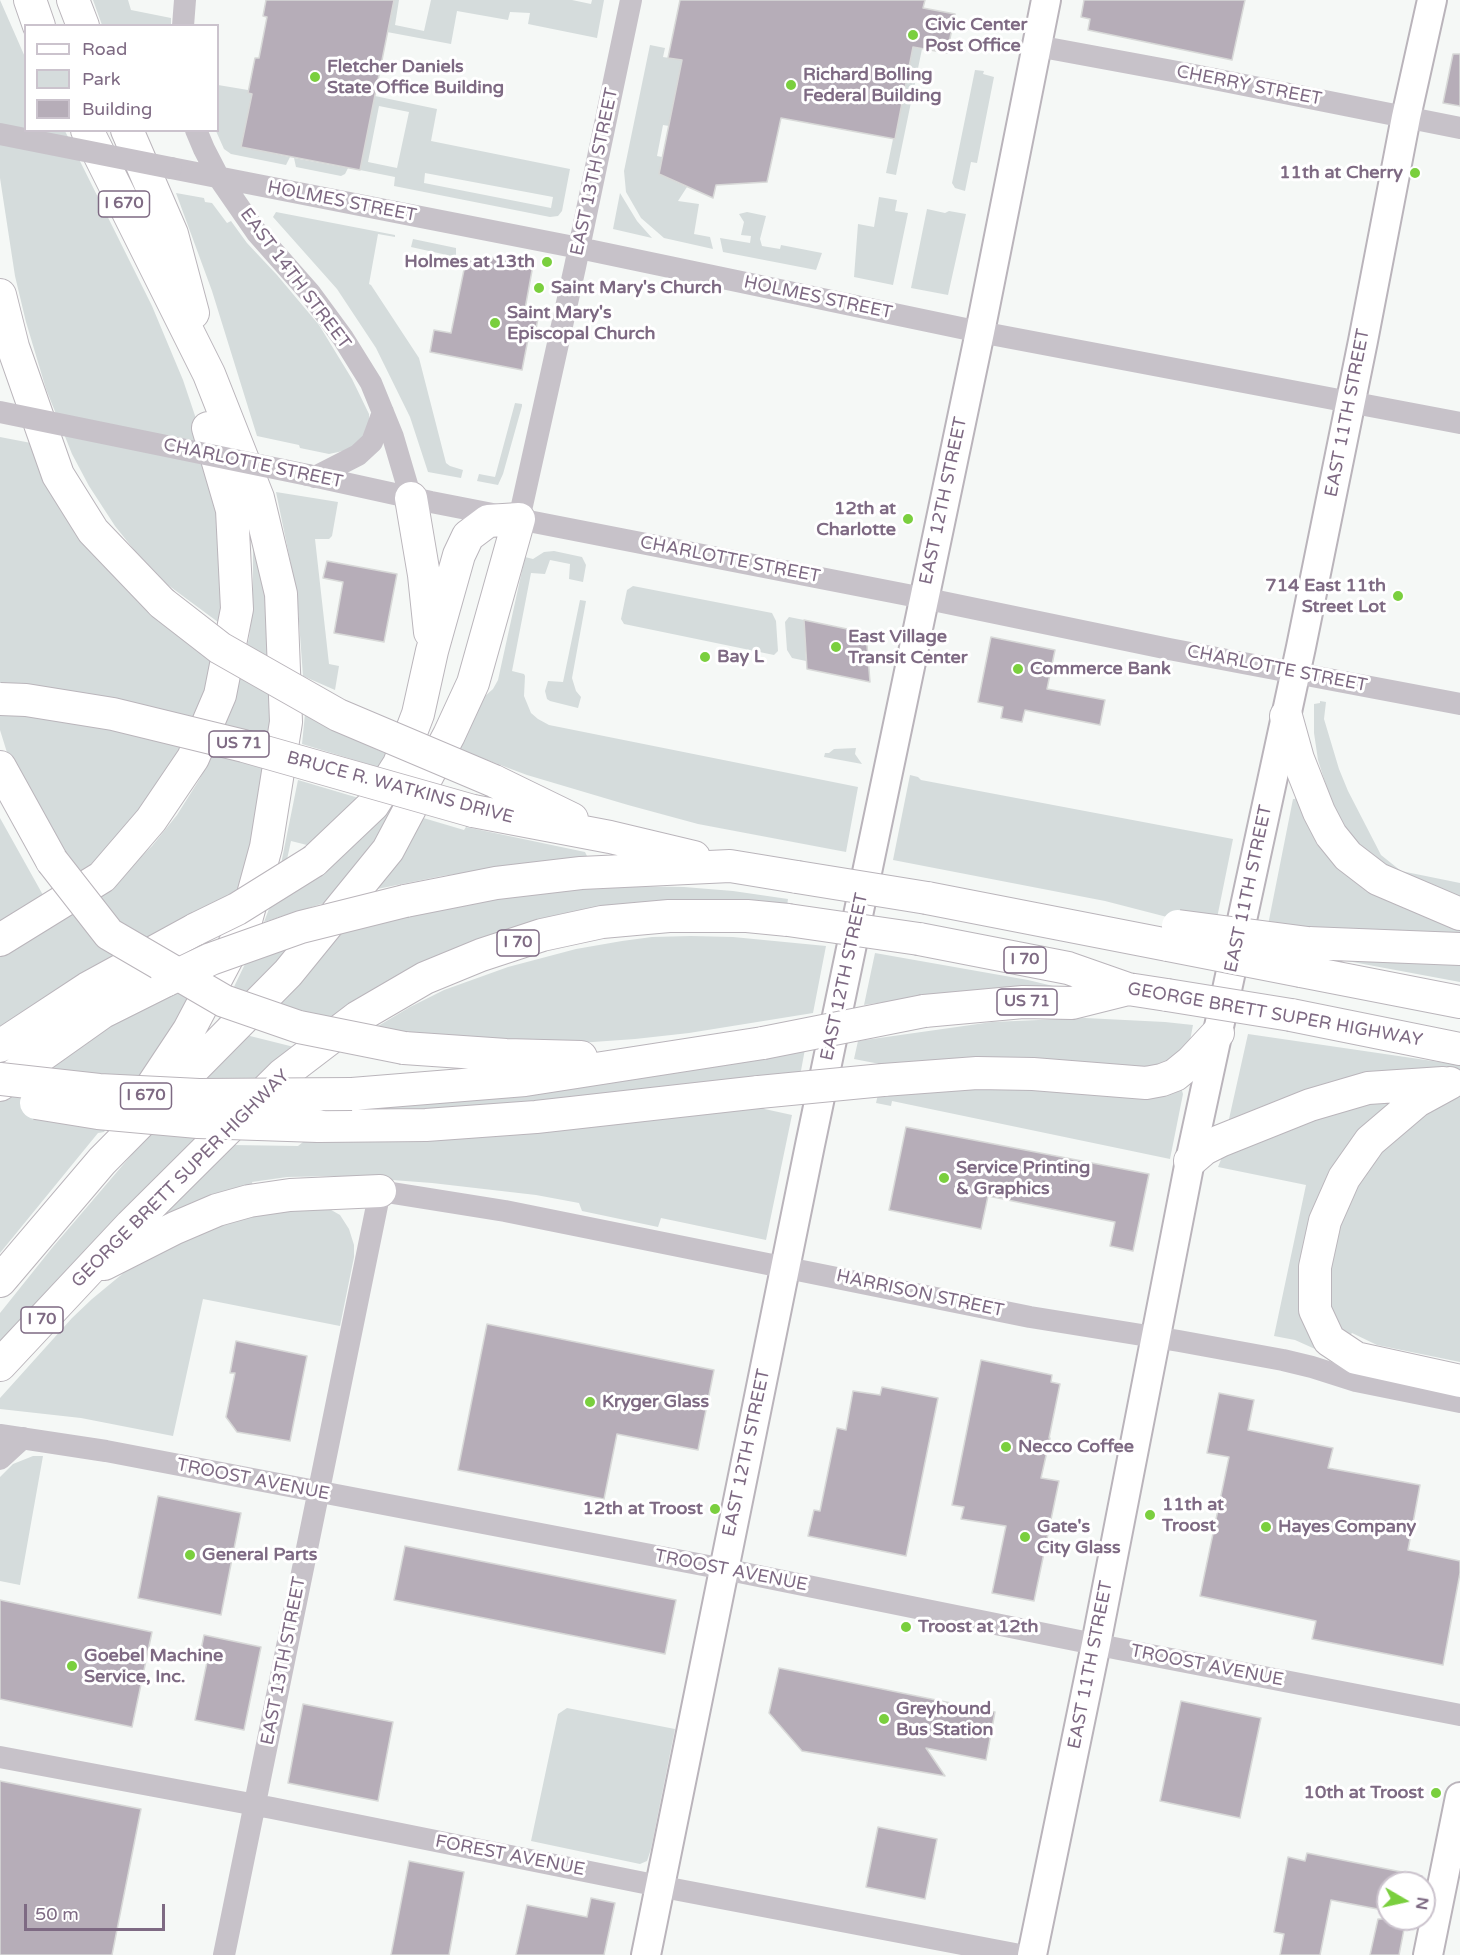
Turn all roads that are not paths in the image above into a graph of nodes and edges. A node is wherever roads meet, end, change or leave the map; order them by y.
1 (30, 0) edge
2 (73, 0) edge
3 (184, 0) edge
4 (631, 0) edge
5 (1046, 0) edge
6 (1431, 0) edge
7 (38, 24) edge
8 (82, 24) edge
9 (183, 24) edge
10 (1037, 46) junction
11 (1406, 117) junction
12 (1460, 128) edge
13 (88, 132) edge
14 (128, 132) edge
15 (197, 132) edge
16 (0, 134) edge
17 (219, 178) junction
18 (579, 248) junction
19 (160, 278) junction
20 (0, 295) edge
21 (980, 332) junction
22 (209, 374) junction
23 (1351, 402) junction
24 (0, 412) edge
25 (383, 412) junction
26 (1460, 423) edge
27 (312, 476) junction
28 (411, 498) junction
29 (519, 519) junction
30 (923, 598) junction
31 (432, 651) junction
32 (1295, 673) junction
33 (0, 699) edge
34 (1460, 704) edge
35 (1286, 716) junction
36 (0, 767) edge
37 (610, 837) junction
38 (730, 866) junction
39 (1460, 914) edge
40 (0, 940) edge
41 (1460, 949) edge
42 (1305, 957) junction
43 (1128, 989) junction
44 (1460, 1002) edge
45 (1218, 1033) junction
46 (0, 1046) edge
47 (1460, 1049) edge
48 (657, 1060) junction
49 (0, 1079) edge
50 (1455, 1083) edge
51 (0, 1085) edge
52 (0, 1098) edge
53 (102, 1161) junction
54 (1190, 1161) junction
55 (380, 1191) junction
56 (786, 1267) junction
57 (85, 1274) junction
58 (0, 1281) edge
59 (1157, 1338) junction
60 (0, 1365) edge
61 (1460, 1381) edge
62 (1460, 1402) edge
63 (0, 1435) edge
64 (23, 1437) junction
65 (0, 1459) edge
66 (319, 1493) junction
67 (724, 1569) junction
68 (1096, 1644) junction
69 (1460, 1715) edge
70 (0, 1757) edge
71 (1460, 1797) edge
72 (255, 1805) junction
73 (660, 1886) junction
74 (224, 1955) edge
75 (646, 1955) edge
76 (1020, 1955) edge
77 (1032, 1955) edge
78 (1428, 1955) edge

1 - 7 highway
2 - 8 highway
3 - 9 street
4 - 18 street, EAST 13TH STREET
5 - 10 main road, EAST 12TH STREET
6 - 11 main road, EAST 11TH STREET
10 - 11 street, CHERRY STREET
10 - 21 main road, EAST 12TH STREET
11 - 12 street, CHERRY STREET
11 - 23 main road, EAST 11TH STREET
13 - 19 highway, I 670
14 - 22 highway
15 - 17 street, EAST 14TH STREET
16 - 17 street, HOLMES STREET, bridge
17 - 18 street, HOLMES STREET
17 - 25 street, EAST 14TH STREET
18 - 21 street, HOLMES STREET
18 - 29 street, EAST 13TH STREET
19 - 22 highway, I 670
19 - 40 highway
20 - 37 highway, bridge
21 - 23 street, HOLMES STREET
21 - 30 main road, EAST 12TH STREET
22 - 53 highway, I 670
23 - 26 street, HOLMES STREET
23 - 32 main road, EAST 11TH STREET
24 - 27 street, CHARLOTTE STREET, bridge
25 - 27 street
25 - 28 street, EAST 14TH STREET
27 - 28 street, CHARLOTTE STREET
28 - 29 street, CHARLOTTE STREET
28 - 31 highway
29 - 30 street, CHARLOTTE STREET
29 - 31 highway
29 - 53 highway
30 - 32 street, CHARLOTTE STREET
30 - 56 main road, EAST 12TH STREET
31 - 46 highway, bridge
32 - 34 street, CHARLOTTE STREET
32 - 35 main road, EAST 11TH STREET
33 - 37 highway, BRUCE R. WATKINS DRIVE / US 71, bridge
35 - 39 highway
35 - 45 main road, EAST 11TH STREET
36 - 48 highway, bridge
37 - 38 highway, BRUCE R. WATKINS DRIVE / US 71
38 - 42 highway, I 70, bridge
38 - 51 highway, I 70, bridge
41 - 42 highway
42 - 44 highway
43 - 47 highway, GEORGE BRETT SUPER HIGHWAY / I 70, bridge
43 - 48 highway, US 71, bridge
43 - 57 highway, GEORGE BRETT SUPER HIGHWAY / I 70, bridge
45 - 52 highway, bridge
45 - 54 main road, EAST 11TH STREET
48 - 49 highway, US 71, bridge
50 - 54 highway
50 - 61 highway
53 - 58 highway, I 670
54 - 59 main road, EAST 11TH STREET
55 - 56 street, HARRISON STREET
55 - 57 highway
55 - 66 street, EAST 13TH STREET
56 - 59 street, HARRISON STREET
56 - 67 main road, EAST 12TH STREET
57 - 60 highway, GEORGE BRETT SUPER HIGHWAY / I 70
59 - 62 street, HARRISON STREET
59 - 68 main road, EAST 11TH STREET
63 - 64 street, TROOST AVENUE
64 - 65 street
64 - 66 street, TROOST AVENUE
66 - 67 street, TROOST AVENUE
66 - 72 street, EAST 13TH STREET
67 - 68 street, TROOST AVENUE
67 - 73 main road, EAST 12TH STREET
68 - 69 street, TROOST AVENUE
68 - 77 main road, EAST 11TH STREET
70 - 72 street, FOREST AVENUE
71 - 78 main road
72 - 73 street, FOREST AVENUE
72 - 74 street, EAST 13TH STREET
73 - 75 main road, EAST 12TH STREET
73 - 76 street, FOREST AVENUE

